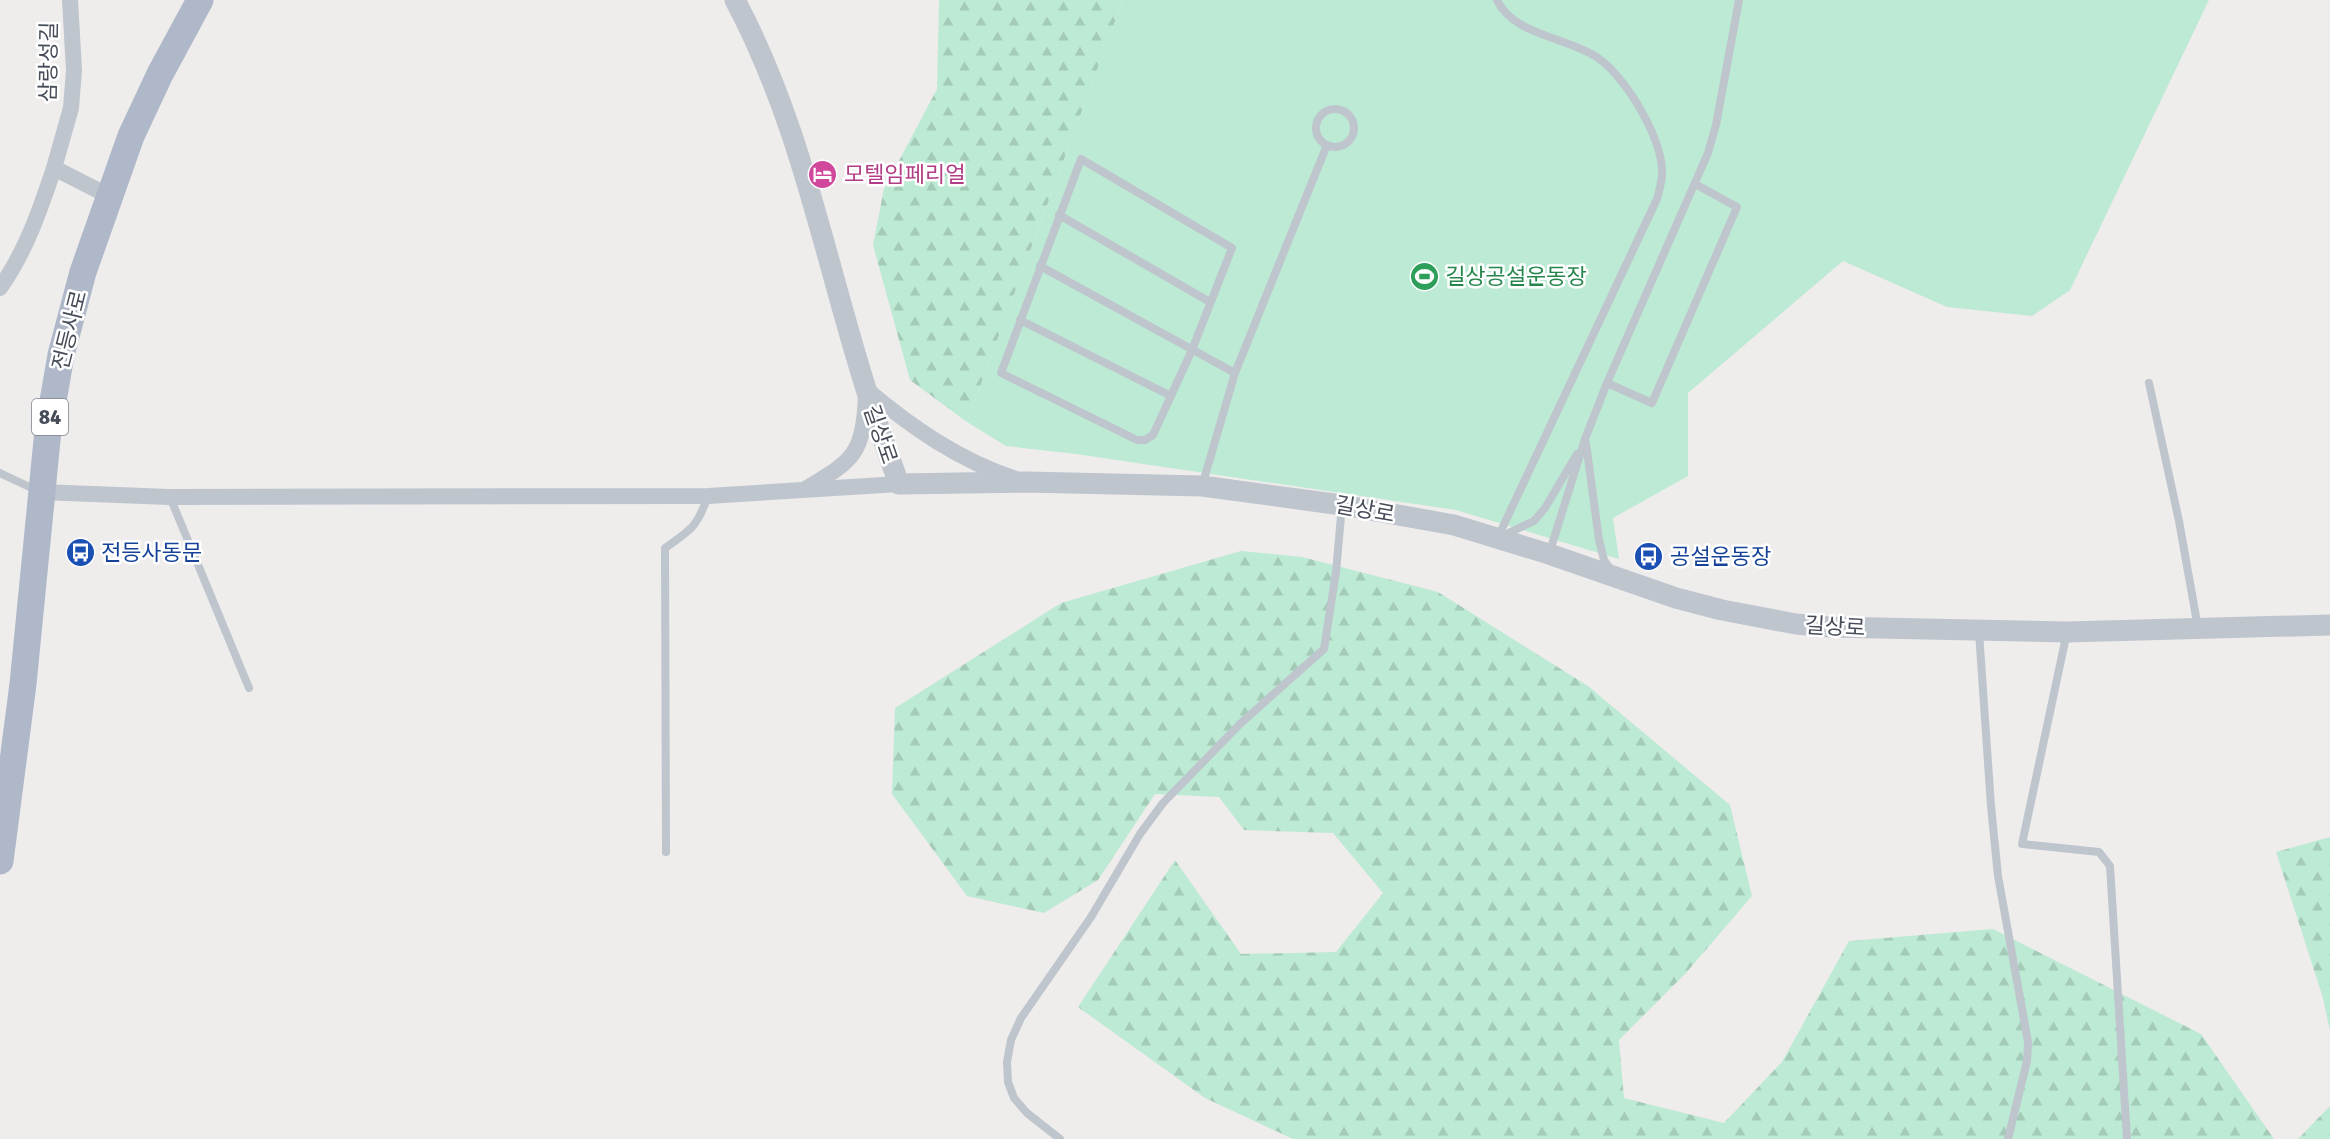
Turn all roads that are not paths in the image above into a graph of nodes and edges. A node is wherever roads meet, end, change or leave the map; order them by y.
1 (70, 0) edge
2 (200, 0) edge
3 (735, 0) edge
4 (1497, 0) edge
5 (1739, 0) edge
6 (1327, 145) junction
7 (54, 168) junction
8 (1695, 184) junction
9 (109, 196) junction
10 (1059, 215) junction
11 (1040, 266) junction
12 (0, 288) edge
13 (1210, 302) junction
14 (1020, 320) junction
15 (1192, 350) junction
16 (1235, 372) junction
17 (1607, 383) junction
18 (2149, 383) dead end
19 (866, 389) junction
20 (1171, 396) junction
21 (1585, 439) junction
22 (0, 473) edge
23 (1026, 482) junction
24 (899, 484) junction
25 (1202, 486) junction
26 (803, 491) junction
27 (41, 492) junction
28 (708, 496) junction
29 (170, 497) junction
30 (1342, 505) junction
31 (1498, 538) junction
32 (1549, 554) junction
33 (1617, 577) junction
34 (2330, 625) edge
35 (2198, 628) junction
36 (1979, 631) junction
37 (2067, 632) junction
38 (249, 688) dead end
39 (1, 847) edge
40 (666, 852) dead end
41 (1060, 1139) edge
42 (2008, 1139) edge
43 (2127, 1139) edge

1 - 7 street, 삼랑성길
2 - 9 main road, 전등사로 / 84
3 - 19 street, 길상로
4 - 31 lane
5 - 8 lane
6 - 6 lane
6 - 16 lane
7 - 9 street
7 - 12 street, 삼랑성길
8 - 17 lane
8 - 17 lane
9 - 27 main road, 전등사로 / 84
10 - 11 lane
10 - 13 lane
10 - 13 lane
11 - 14 lane
11 - 15 lane
13 - 15 lane
14 - 20 lane
14 - 20 lane
15 - 16 lane
15 - 20 lane
16 - 25 lane
17 - 21 lane
18 - 35 lane
19 - 23 street
19 - 24 street, 길상로
19 - 26 street
21 - 31 lane
21 - 32 lane
21 - 33 lane
22 - 27 lane
23 - 24 street, 길상로
23 - 25 street, 길상로
24 - 26 street
25 - 30 street, 길상로
26 - 28 street
27 - 29 street
27 - 39 main road, 전등사로 / 84
28 - 29 street
28 - 40 lane
29 - 38 lane
30 - 31 street, 길상로
30 - 41 lane
31 - 32 street, 길상로
32 - 33 street, 길상로
33 - 36 street, 길상로
34 - 35 street, 길상로
35 - 37 street, 길상로
36 - 37 street, 길상로
36 - 42 lane
37 - 43 lane

